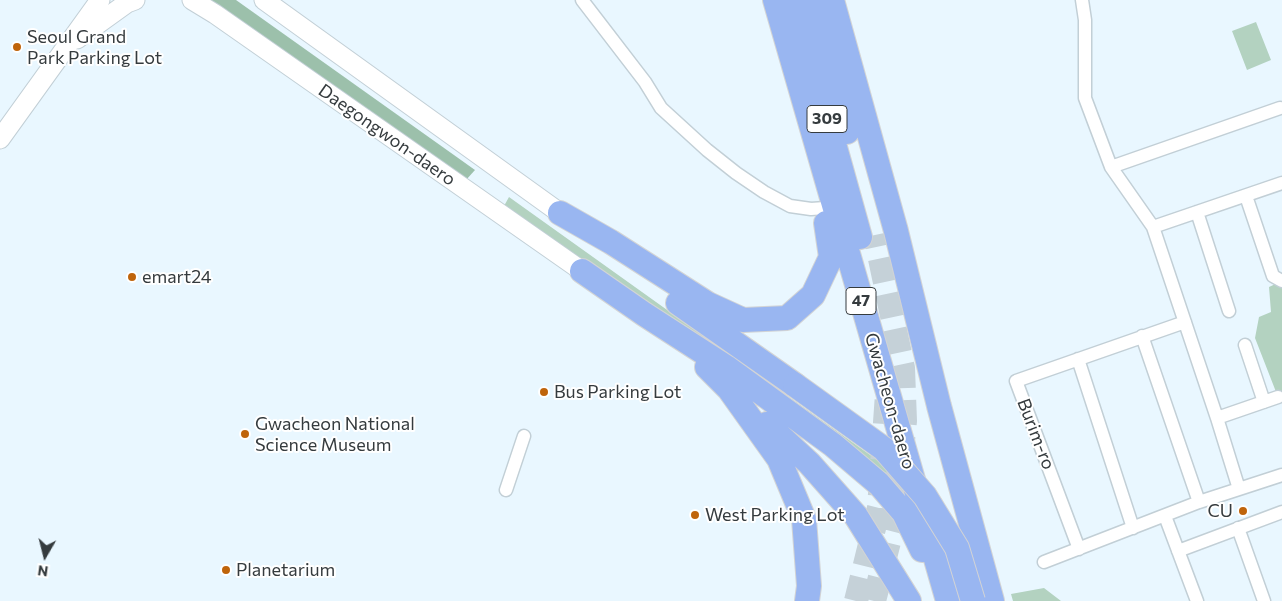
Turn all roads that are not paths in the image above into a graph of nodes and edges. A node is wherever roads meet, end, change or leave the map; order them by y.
1 (100, 0) edge
2 (135, 0) edge
3 (180, 0) edge
4 (192, 0) edge
5 (264, 0) edge
6 (582, 0) edge
7 (775, 0) edge
8 (794, 0) edge
9 (813, 0) edge
10 (832, 0) edge
11 (1082, 0) edge
12 (214, 14) junction
13 (68, 45) junction
14 (1280, 108) dead end
15 (0, 140) edge
16 (1111, 167) junction
17 (826, 178) junction
18 (1282, 183) edge
19 (1246, 196) junction
20 (825, 208) junction
21 (1197, 212) junction
22 (560, 213) junction
23 (1153, 227) junction
24 (582, 271) joint
25 (1282, 281) edge
26 (1229, 311) dead end
27 (1184, 322) junction
28 (678, 336) junction
29 (1142, 336) junction
30 (1245, 345) dead end
31 (1078, 359) junction
32 (729, 389) junction
33 (1278, 397) dead end
34 (1264, 402) junction
35 (1217, 418) junction
36 (524, 436) dead end
37 (1282, 475) edge
38 (1239, 489) junction
39 (506, 490) dead end
40 (1199, 502) junction
41 (1282, 512) edge
42 (1165, 516) junction
43 (1134, 528) junction
44 (1238, 528) junction
45 (1079, 549) junction
46 (1178, 551) junction
47 (1044, 562) dead end
48 (946, 596) edge
49 (807, 601) edge
50 (909, 601) edge
51 (973, 601) edge
52 (992, 601) edge
53 (1197, 601) edge
54 (1264, 601) edge

1 - 13 street
2 - 13 street
3 - 12 street
4 - 12 street, Daegongwon-daero
5 - 22 street, Daegongwon-daero
6 - 20 street
7 - 17 highway, Gwacheon-daero / 47
8 - 9 highway, 309
10 - 52 highway
11 - 16 street
12 - 24 street, Daegongwon-daero
13 - 15 street
14 - 16 street
16 - 23 street
17 - 20 highway
17 - 48 highway, Gwacheon-daero / 47
18 - 19 street
19 - 21 street
19 - 25 street
20 - 22 highway
21 - 23 street
21 - 26 street
22 - 51 highway, bridge
23 - 27 street
24 - 28 highway
27 - 29 street, Burim-ro
27 - 35 street
28 - 32 highway
28 - 48 highway
29 - 31 street, Burim-ro
29 - 40 street
30 - 34 street
31 - 43 street
31 - 45 street, Burim-ro
32 - 49 highway
32 - 50 highway
33 - 34 street
34 - 35 street
35 - 38 street
36 - 39 street
37 - 38 street
38 - 40 street
40 - 42 street
41 - 44 street
42 - 43 street
42 - 46 street
43 - 45 street
44 - 46 street
44 - 54 street
45 - 47 street
46 - 53 street

